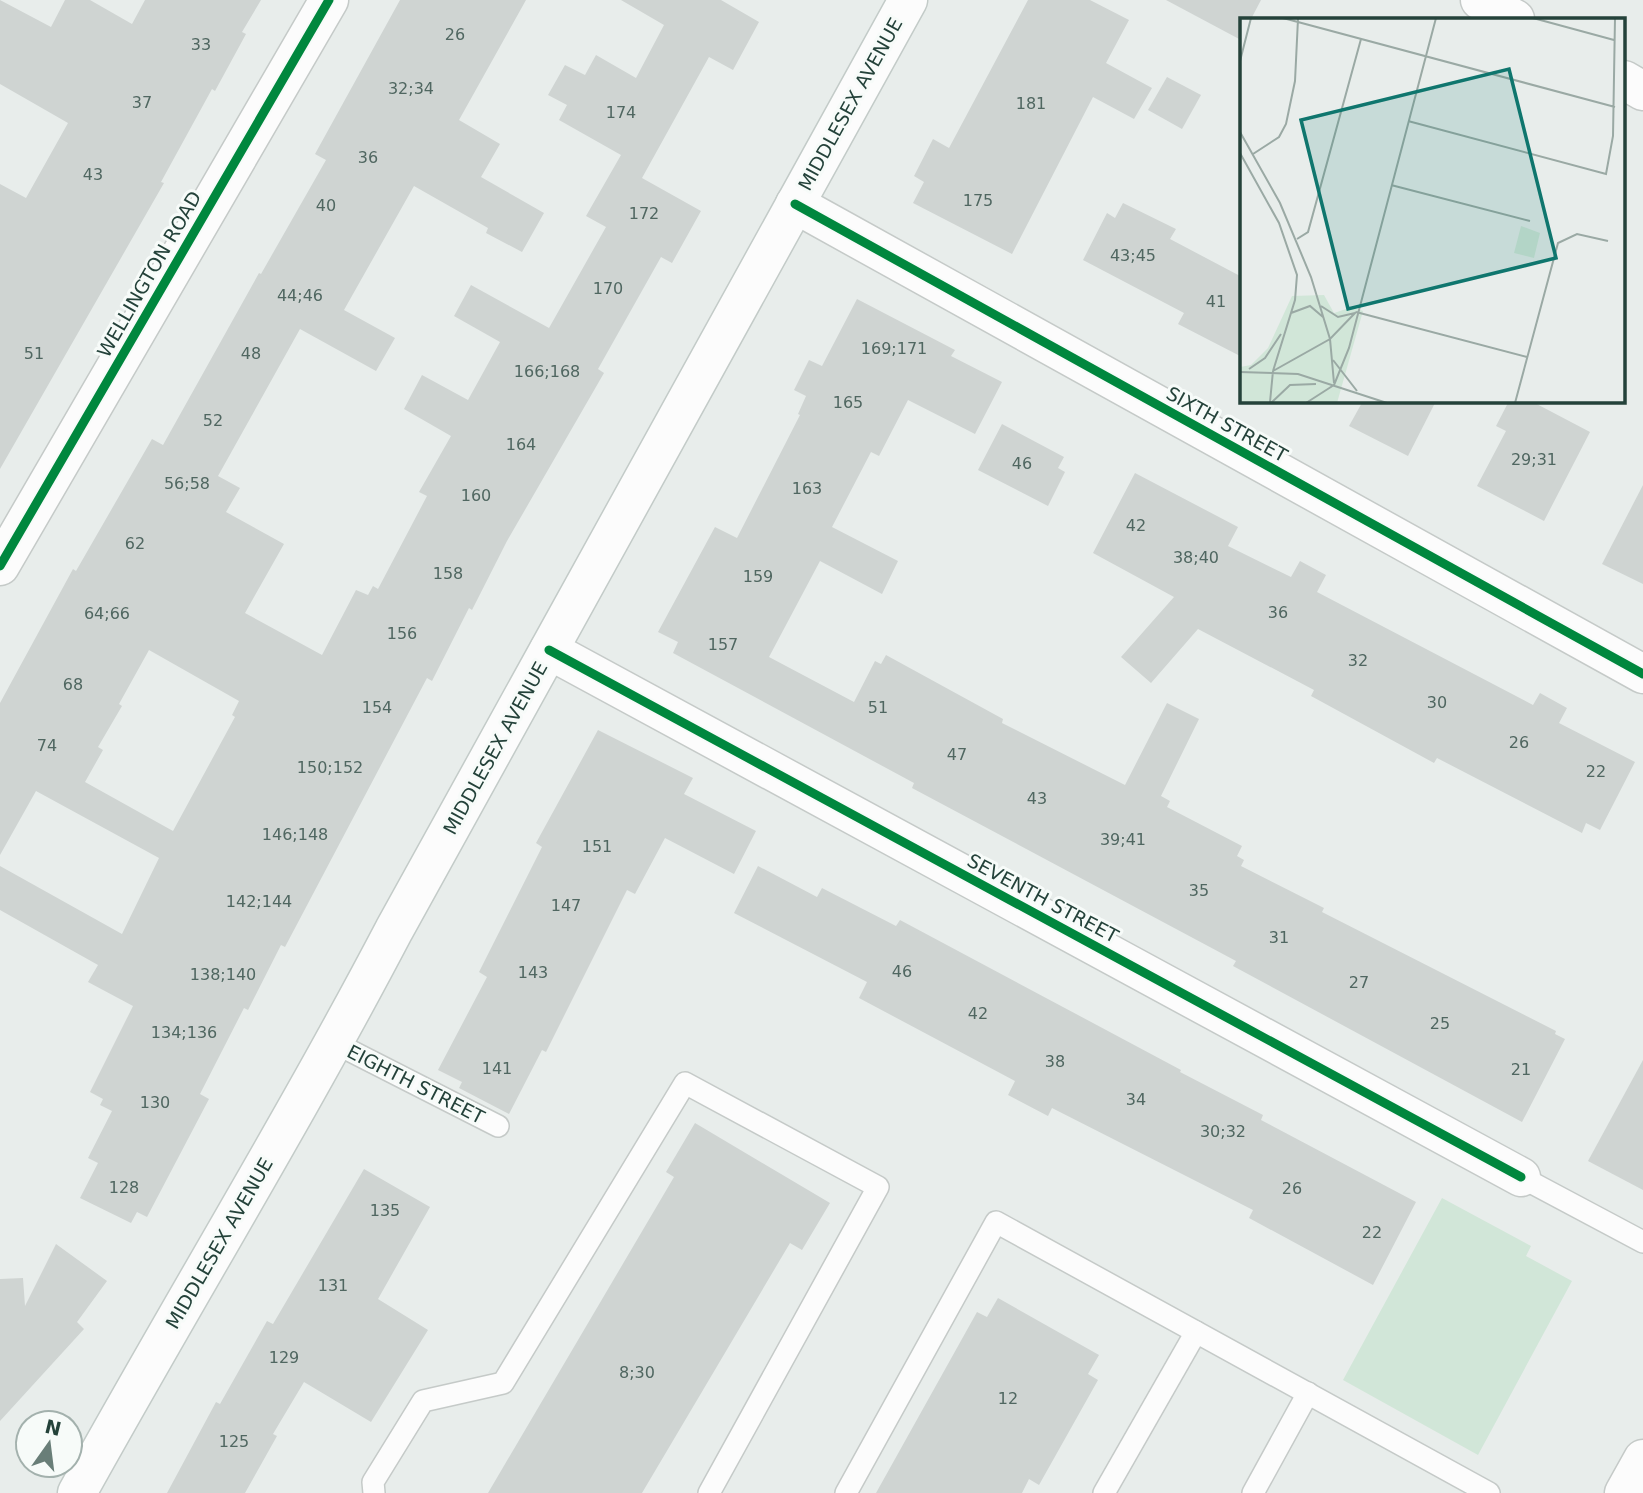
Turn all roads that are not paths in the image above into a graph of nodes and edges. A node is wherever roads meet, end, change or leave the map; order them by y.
1 (330, 0) edge
2 (908, 0) edge
3 (1480, 0) edge
4 (1513, 18) edge
5 (1626, 81) edge
6 (1643, 91) edge
7 (795, 204) junction
8 (0, 566) edge
9 (549, 650) junction
10 (1643, 674) edge
11 (335, 1043) junction
12 (498, 1126) dead end
13 (1521, 1177) joint
14 (1643, 1242) edge
15 (1196, 1332) junction
16 (1308, 1393) junction
17 (1643, 1459) edge
18 (77, 1493) edge
19 (374, 1493) edge
20 (709, 1493) edge
21 (846, 1493) edge
22 (1104, 1493) edge
23 (1253, 1493) edge
24 (1489, 1493) edge
25 (1624, 1493) edge

1 - 8 street, WELLINGTON ROAD
2 - 7 street, MIDDLESEX AVENUE
3 - 4 street
5 - 6 street
7 - 9 street, MIDDLESEX AVENUE
7 - 10 street, SIXTH STREET
9 - 11 street, MIDDLESEX AVENUE
9 - 13 street, SEVENTH STREET
11 - 12 lane, EIGHTH STREET
11 - 18 street, MIDDLESEX AVENUE
13 - 14 lane
15 - 16 lane
15 - 21 lane
15 - 22 lane
16 - 23 lane
16 - 24 lane
17 - 25 street
19 - 20 lane

